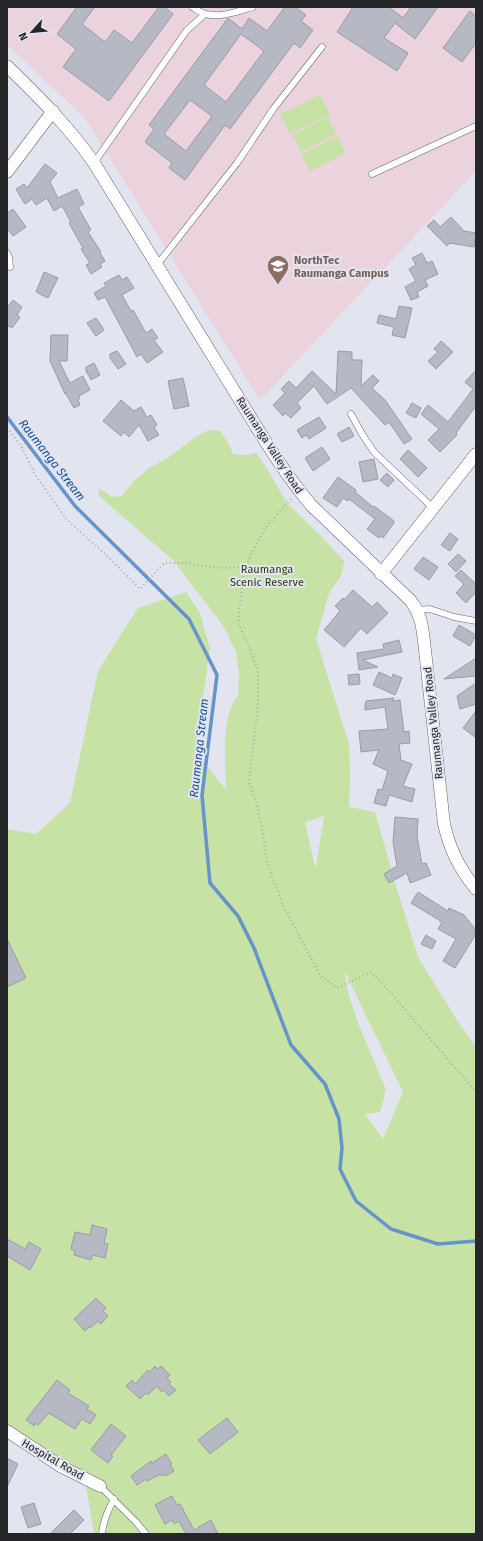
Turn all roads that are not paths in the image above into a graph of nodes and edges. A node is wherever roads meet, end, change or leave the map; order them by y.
1 (192, 7) edge
2 (254, 7) edge
3 (205, 14) junction
4 (322, 47) dead end
5 (7, 66) edge
6 (53, 111) junction
7 (476, 126) edge
8 (94, 163) junction
9 (7, 172) edge
10 (372, 174) dead end
11 (7, 253) edge
12 (157, 265) junction
13 (10, 267) dead end
14 (351, 414) dead end
15 (476, 454) edge
16 (433, 508) junction
17 (382, 574) junction
18 (417, 610) junction
19 (476, 621) edge
20 (476, 889) edge
21 (7, 1431) edge
22 (100, 1486) joint
23 (114, 1499) junction
24 (102, 1534) edge
25 (146, 1534) edge

1 - 3 lane
2 - 3 lane
3 - 8 lane
4 - 12 lane
5 - 6 street, Raumanga Valley Road
6 - 8 street, Raumanga Valley Road
6 - 9 street
7 - 10 lane
8 - 12 street, Raumanga Valley Road
11 - 13 lane
12 - 17 street, Raumanga Valley Road
14 - 16 lane
15 - 16 street
16 - 17 street
17 - 18 street, Raumanga Valley Road
18 - 19 lane
18 - 20 street, Raumanga Valley Road
21 - 22 street, Hospital Road
22 - 23 lane
23 - 24 lane
23 - 25 lane

